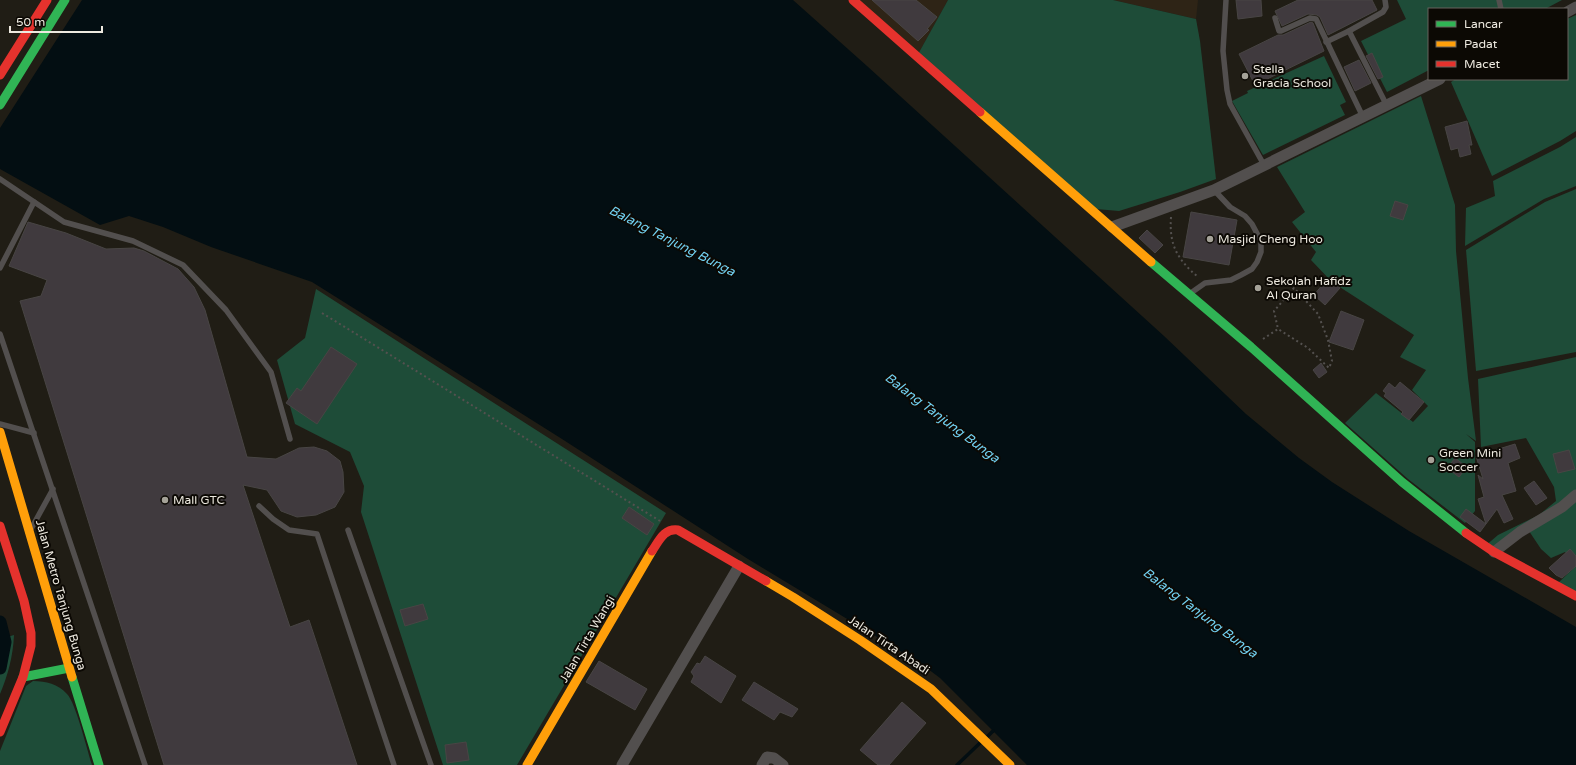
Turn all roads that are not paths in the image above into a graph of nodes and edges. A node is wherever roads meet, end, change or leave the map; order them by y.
1 (47, 0) edge
2 (65, 0) edge
3 (853, 0) edge
4 (1226, 0) edge
5 (1385, 0) edge
6 (1275, 18) dead end
7 (1350, 31) junction
8 (1326, 42) junction
9 (0, 75) edge
10 (1438, 80) edge
11 (0, 105) edge
12 (1387, 106) junction
13 (1363, 117) junction
14 (1264, 165) junction
15 (0, 179) edge
16 (1214, 190) junction
17 (34, 202) junction
18 (1112, 227) junction
19 (0, 268) edge
20 (1188, 295) junction
21 (0, 334) edge
22 (2, 347) edge
23 (0, 424) edge
24 (0, 432) edge
25 (34, 433) junction
26 (290, 439) dead end
27 (53, 489) junction
28 (1576, 495) edge
29 (259, 506) dead end
30 (0, 526) edge
31 (672, 529) joint
32 (348, 530) dead end
33 (30, 531) junction
34 (1494, 552) junction
35 (739, 566) junction
36 (1576, 596) edge
37 (69, 668) junction
38 (24, 677) junction
39 (0, 732) edge
40 (99, 765) edge
41 (145, 765) edge
42 (394, 765) edge
43 (431, 765) edge
44 (527, 765) edge
45 (622, 765) edge
46 (762, 765) edge
47 (783, 765) edge
48 (1010, 765) edge

1 - 9 street
2 - 11 street
3 - 18 street
4 - 14 lane
5 - 7 lane
6 - 8 lane
7 - 8 lane
7 - 12 lane
8 - 13 lane
10 - 12 street
12 - 13 street
13 - 14 street
14 - 16 street
15 - 17 lane
16 - 18 street
16 - 20 lane
17 - 19 lane
17 - 26 lane
18 - 20 street
20 - 34 street
21 - 22 lane
22 - 25 lane
23 - 25 lane
24 - 33 street, Jalan Metro Tanjung Bunga
25 - 27 lane
27 - 33 lane
27 - 41 lane
28 - 34 street
29 - 42 lane
30 - 38 street
31 - 35 street, Jalan Tirta Abadi
31 - 44 street, Jalan Tirta Wangi
32 - 43 lane
33 - 37 street, Jalan Metro Tanjung Bunga
34 - 36 street
35 - 45 street
35 - 48 street, Jalan Tirta Abadi
37 - 38 street
37 - 40 street, Jalan Metro Tanjung Bunga
38 - 39 street
46 - 47 street

